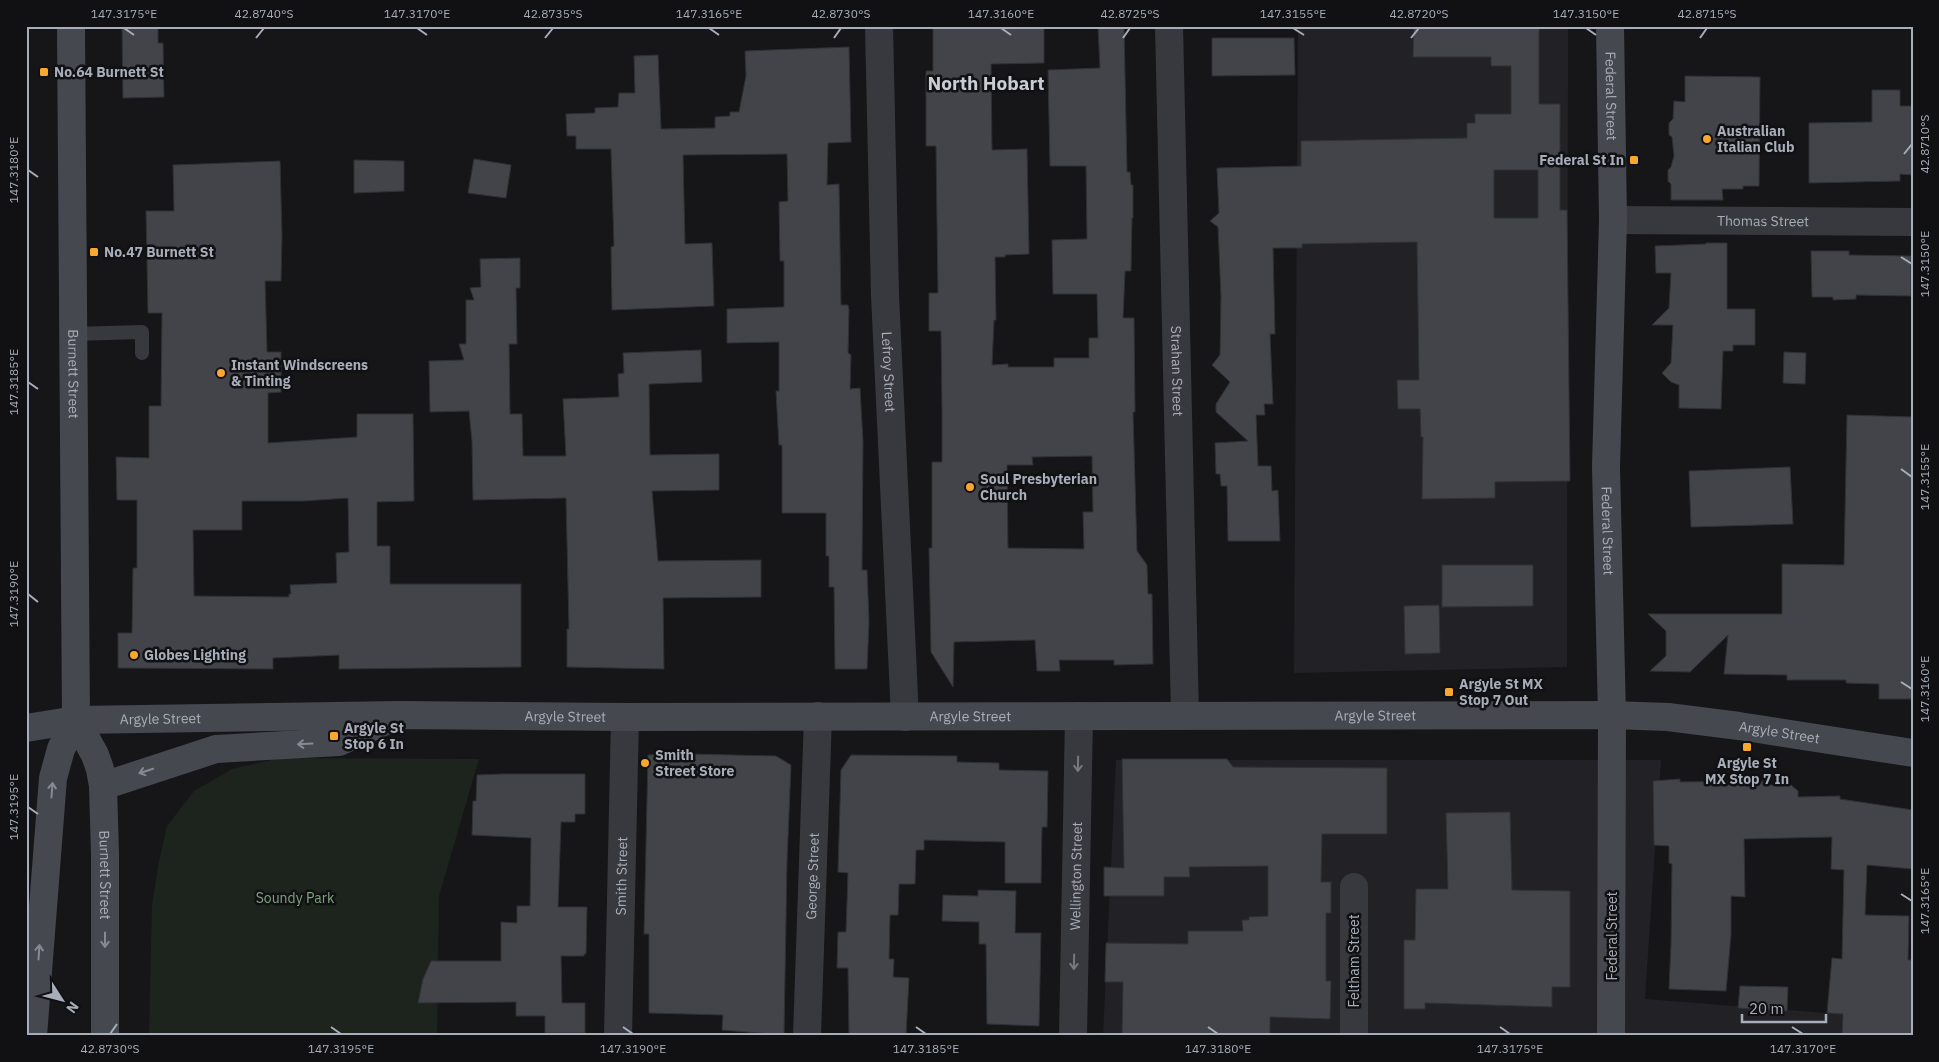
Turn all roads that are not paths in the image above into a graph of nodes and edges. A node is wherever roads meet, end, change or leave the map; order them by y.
1 (70, 26) edge
2 (879, 26) edge
3 (1170, 26) edge
4 (1610, 26) edge
5 (1614, 220) junction
6 (1913, 222) edge
7 (73, 334) junction
8 (142, 353) dead end
9 (400, 715) junction
10 (1185, 715) junction
11 (818, 716) junction
12 (905, 716) junction
13 (1079, 716) junction
14 (1612, 716) junction
15 (625, 717) junction
16 (76, 720) junction
17 (26, 728) edge
18 (1913, 753) edge
19 (103, 786) junction
20 (1354, 887) dead end
21 (32, 1036) edge
22 (105, 1036) edge
23 (618, 1036) edge
24 (806, 1036) edge
25 (1073, 1036) edge
26 (1354, 1036) edge
27 (1611, 1036) edge

1 - 7 main road, Burnett Street
2 - 12 street, Lefroy Street
3 - 10 street, Strahan Street
4 - 5 main road, Federal Street
5 - 6 street, Thomas Street
5 - 14 main road, Federal Street
7 - 8 lane
7 - 16 main road, Burnett Street
9 - 15 main road, Argyle Street
9 - 16 main road, Argyle Street
9 -> 19 main road
10 - 13 main road, Argyle Street
10 - 14 main road, Argyle Street
11 - 12 main road, Argyle Street
11 - 15 main road, Argyle Street
11 - 24 street, George Street
12 - 13 main road, Argyle Street
13 -> 25 street, Wellington Street
14 - 18 main road, Argyle Street
14 - 27 main road, Federal Street
15 - 23 street, Smith Street
16 - 17 main road, Argyle Street
16 - 19 main road, Burnett Street
21 -> 16 main road, Burnett Street
19 -> 22 main road, Burnett Street
20 - 26 street, Feltham Street

